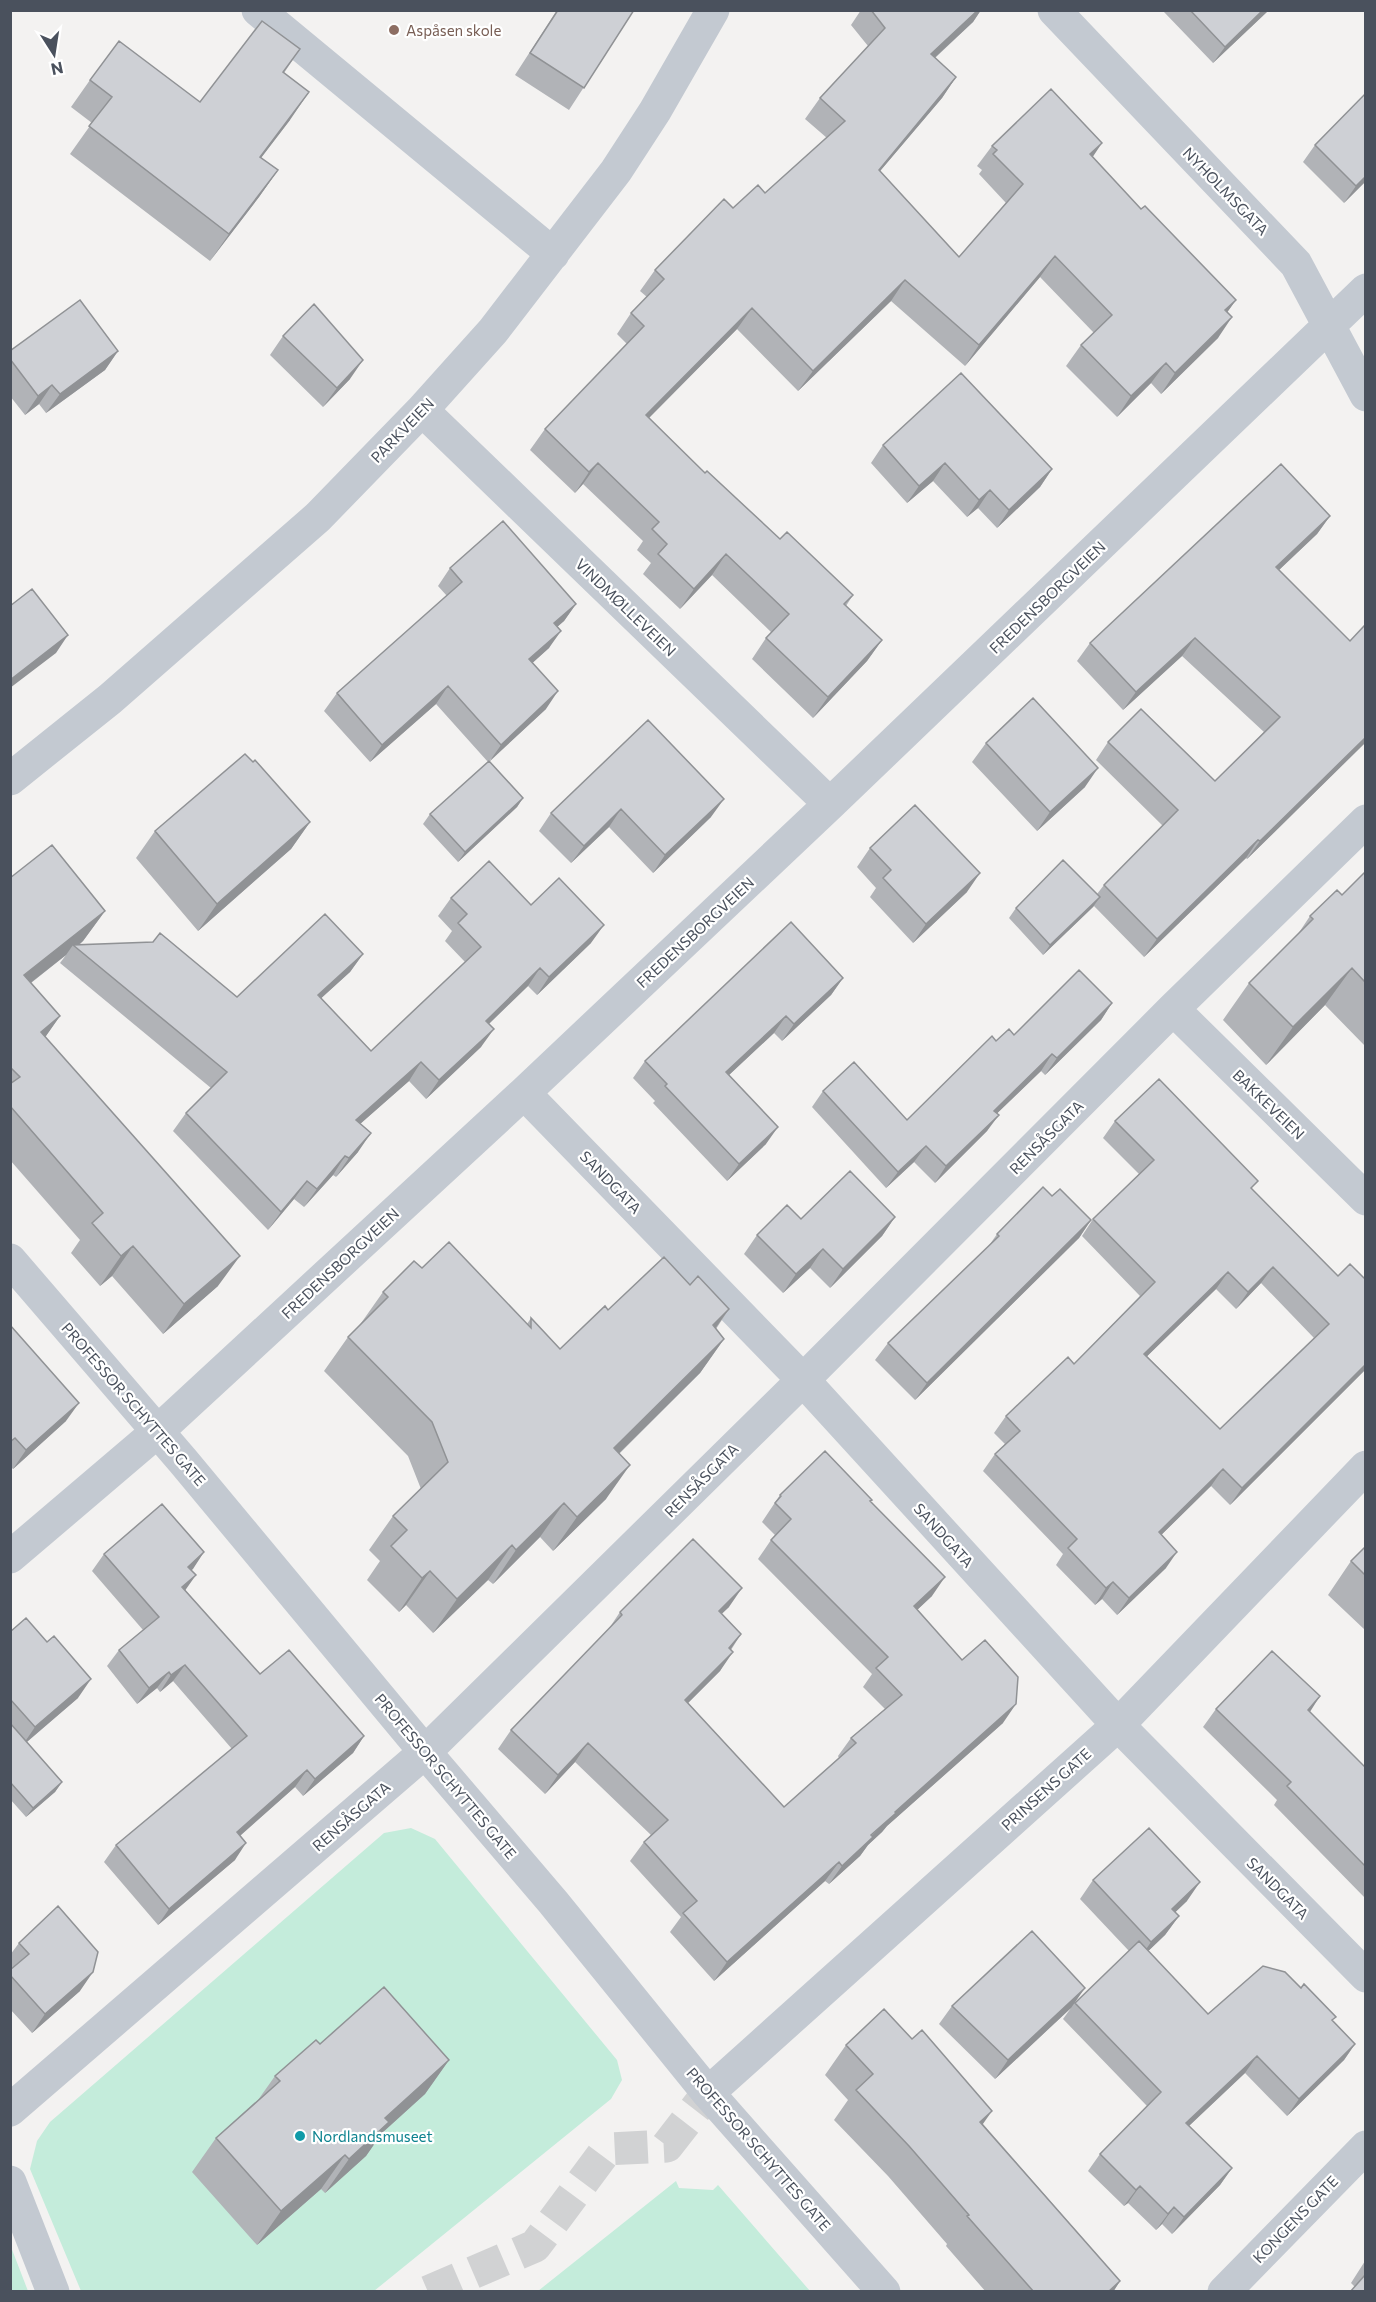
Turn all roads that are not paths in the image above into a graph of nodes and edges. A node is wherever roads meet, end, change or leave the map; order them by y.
1 (258, 10) edge
2 (713, 10) edge
3 (1054, 10) edge
4 (553, 254) junction
5 (1365, 290) edge
6 (1330, 327) junction
7 (1365, 395) edge
8 (422, 410) junction
9 (10, 779) edge
10 (830, 804) junction
11 (1365, 821) edge
12 (1173, 1009) junction
13 (524, 1093) junction
14 (1365, 1199) edge
15 (10, 1260) edge
16 (803, 1380) junction
17 (158, 1431) junction
18 (1365, 1467) edge
19 (10, 1557) edge
20 (1118, 1725) junction
21 (425, 1752) junction
22 (1365, 1976) edge
23 (708, 2093) junction
24 (10, 2110) edge
25 (1365, 2147) edge
26 (10, 2182) edge
27 (53, 2292) edge
28 (884, 2292) edge
29 (1224, 2292) edge

1 - 4 street
2 - 4 street, PARKVEIEN
3 - 6 street, NYHOLMSGATA
4 - 8 street, PARKVEIEN
5 - 6 street, FREDENSBORGVEIEN
6 - 7 street, NYHOLMSGATA
6 - 10 street, FREDENSBORGVEIEN
8 - 9 street, PARKVEIEN
8 - 10 street, VINDMØLLEVEIEN
10 - 13 street, FREDENSBORGVEIEN
11 - 12 street, RENSÅSGATA
12 - 14 street, BAKKEVEIEN
12 - 16 street, RENSÅSGATA
13 - 16 street, SANDGATA
13 - 17 street, FREDENSBORGVEIEN
15 - 17 street, PROFESSOR SCHYTTES GATE
16 - 20 street, SANDGATA
16 - 21 street, RENSÅSGATA
17 - 19 street, FREDENSBORGVEIEN
17 - 21 street, PROFESSOR SCHYTTES GATE
18 - 20 street, PRINSENS GATE
20 - 22 street, SANDGATA
20 - 23 street, PRINSENS GATE
21 - 23 street, PROFESSOR SCHYTTES GATE
21 - 24 street, RENSÅSGATA
23 - 28 street, PROFESSOR SCHYTTES GATE
25 - 29 street, KONGENS GATE
26 - 27 street

